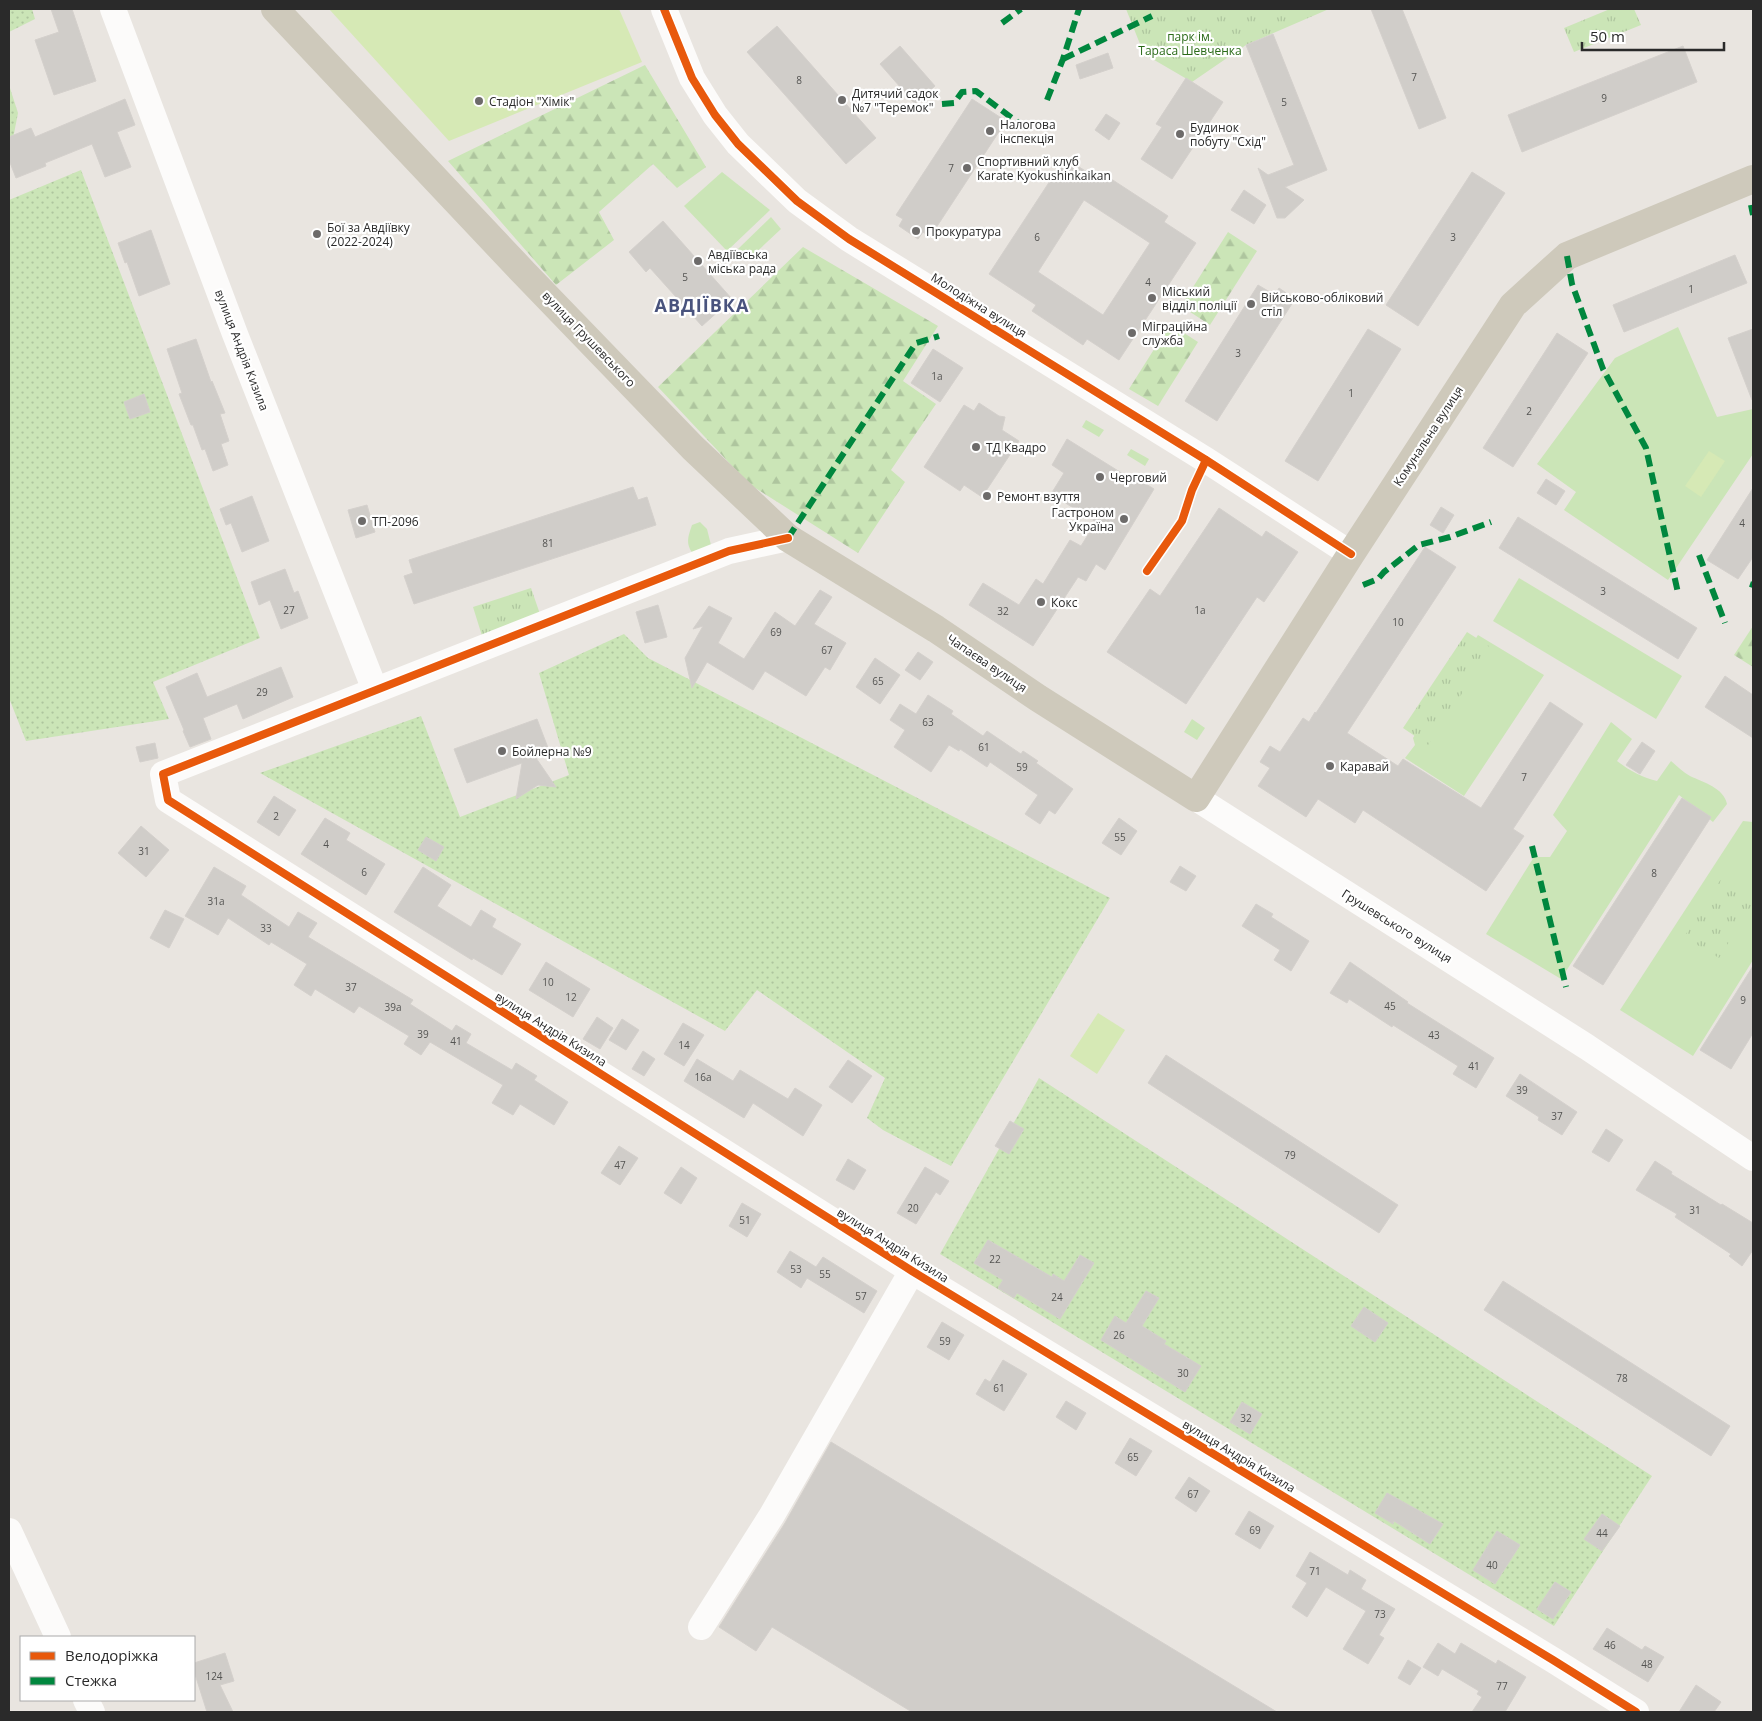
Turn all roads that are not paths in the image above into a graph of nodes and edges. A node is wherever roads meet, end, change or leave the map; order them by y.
1 (113, 9) edge
2 (275, 9) edge
3 (664, 9) edge
4 (1753, 179) edge
5 (788, 538) junction
6 (1351, 554) junction
7 (936, 629) joint
8 (375, 690) junction
9 (1038, 698) joint
10 (1196, 798) junction
11 (1753, 1158) edge
12 (912, 1271) junction
13 (9, 1531) edge
14 (701, 1627) dead end
15 (58, 1636) edge
16 (1636, 1712) edge

1 - 8 street, вулиця Андрія Кизила
2 - 5 main road, вулиця Грушевського
3 - 6 street, Молодіжна вулиця
4 - 6 main road, Комунальна вулиця
5 - 7 main road, вулиця Грушевського
5 - 8 street
6 - 10 main road, Комунальна вулиця
7 - 9 main road, Чапаєва вулиця
8 - 12 street, вулиця Андрія Кизила
9 - 10 main road, Грушевського вулиця
10 - 11 street, Грушевського вулиця
12 - 14 street
12 - 16 street, вулиця Андрія Кизила
13 - 15 street

